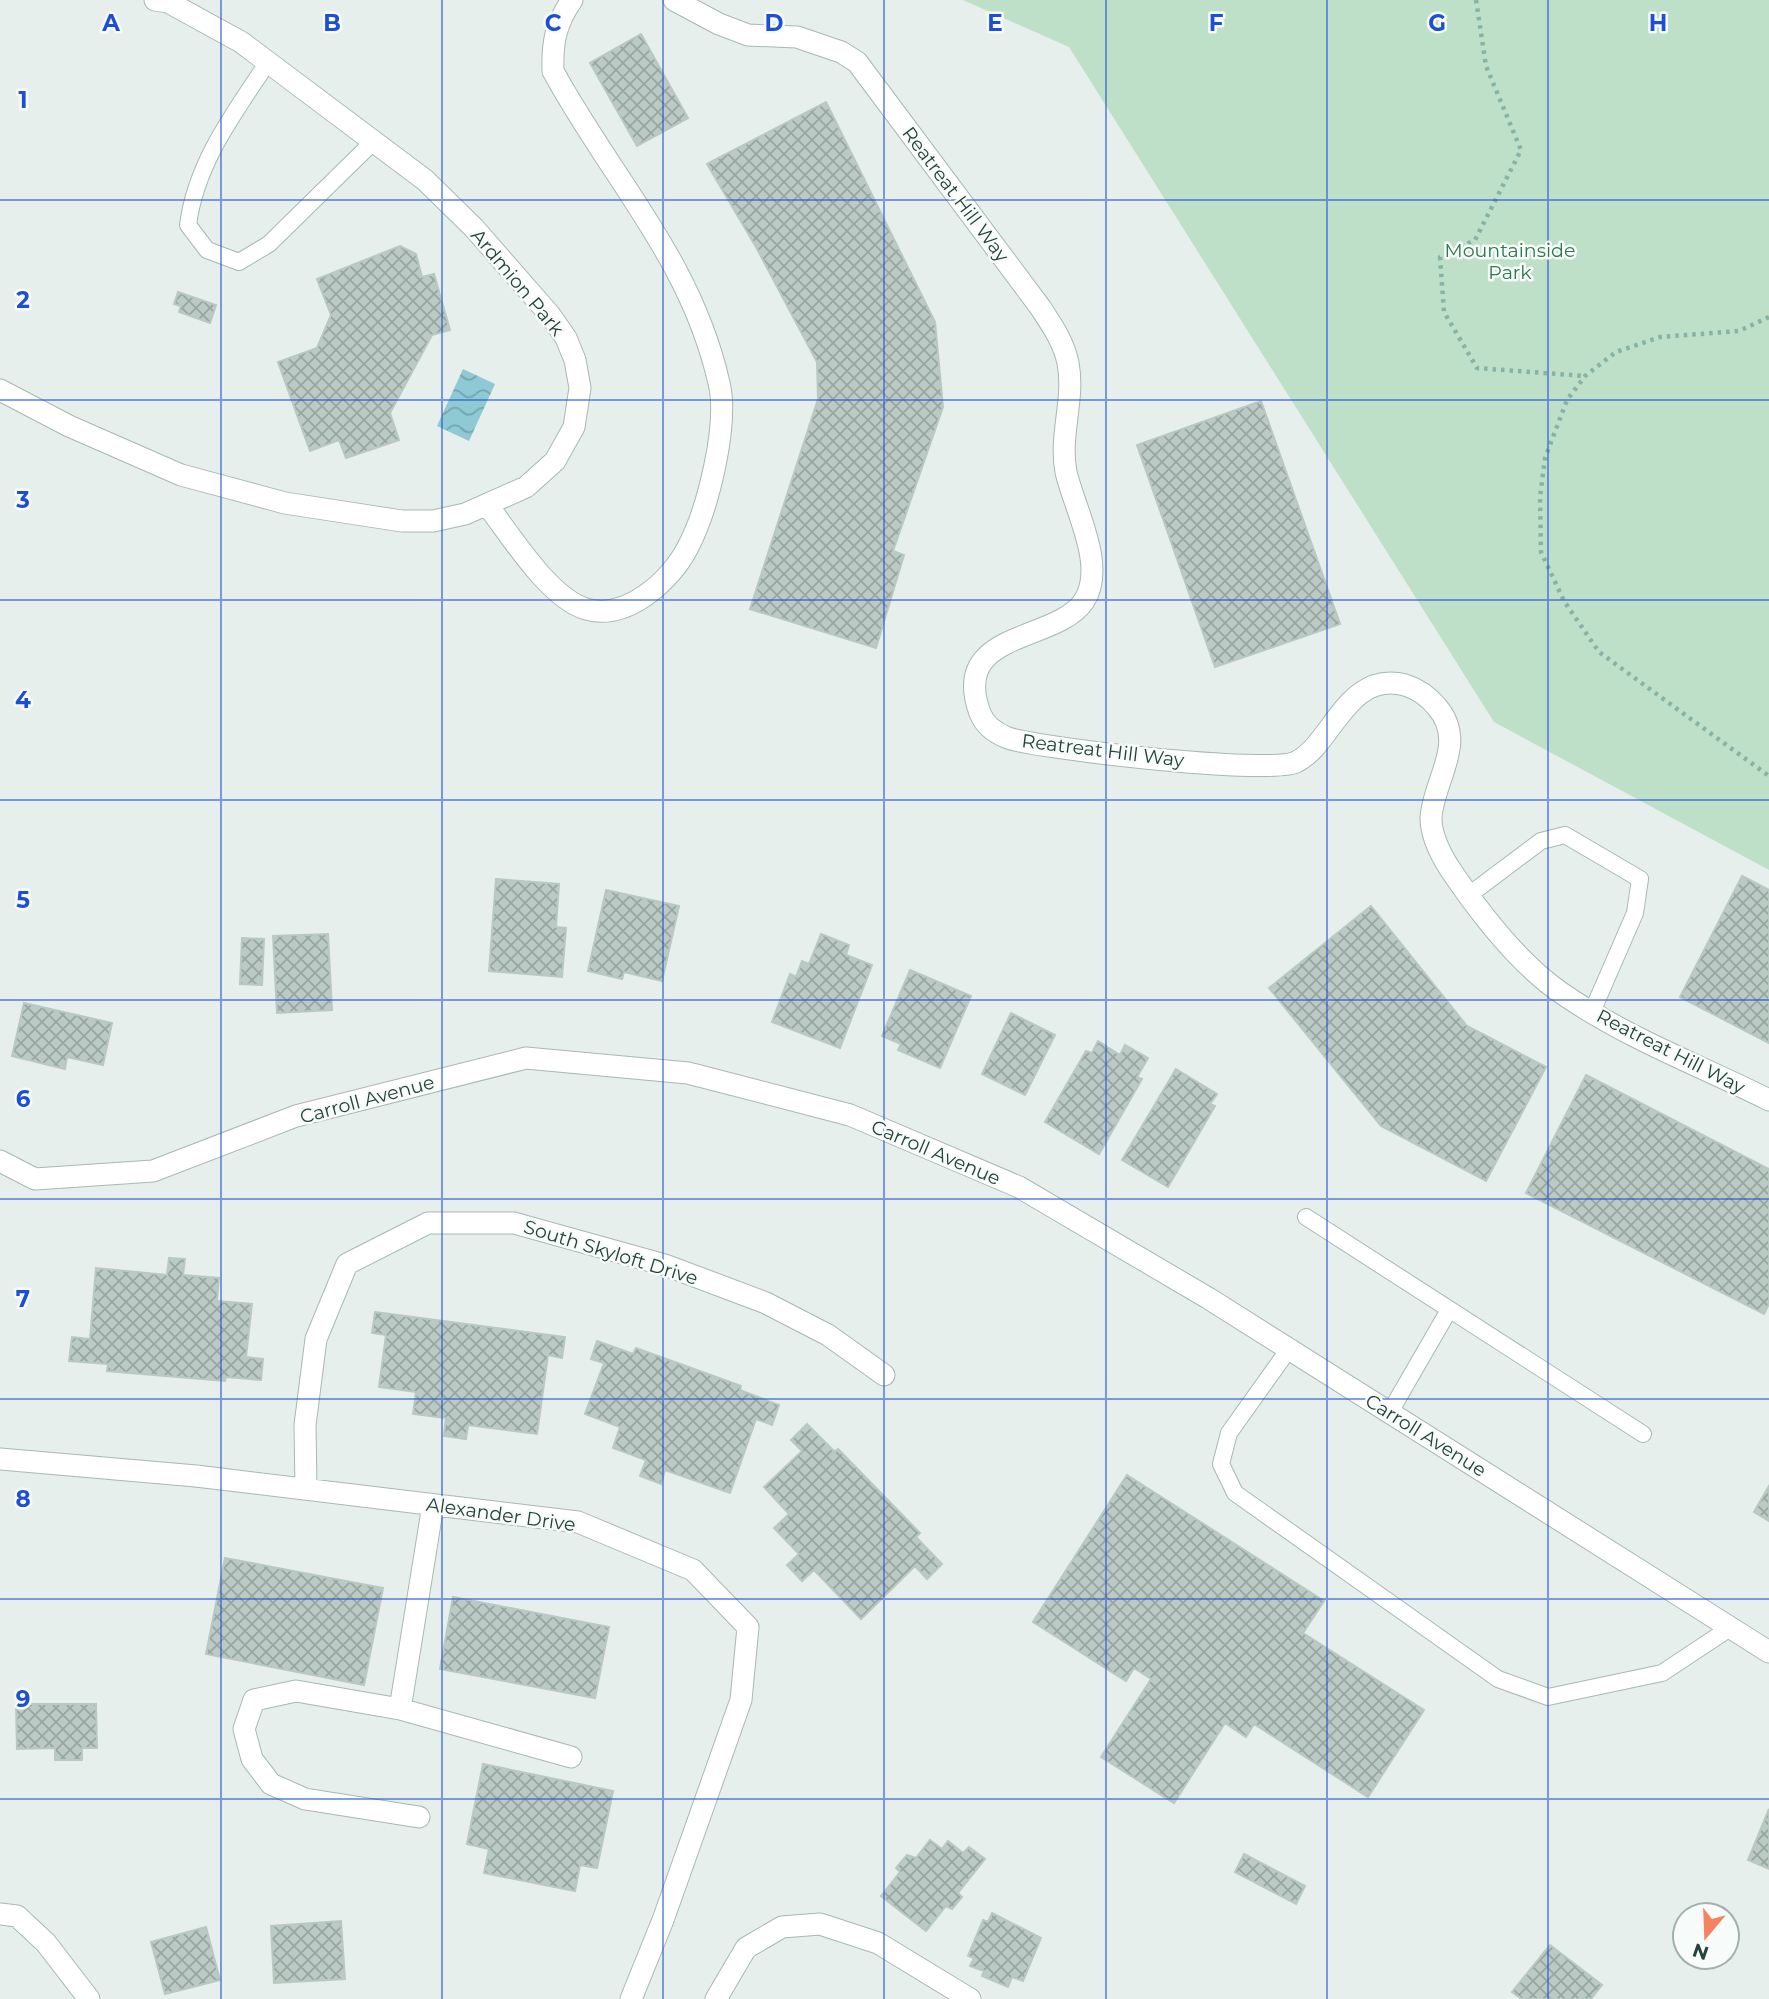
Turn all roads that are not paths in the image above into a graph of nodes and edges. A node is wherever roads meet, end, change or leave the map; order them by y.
1 (155, 0) edge
2 (572, 0) edge
3 (674, 0) edge
4 (268, 62) junction
5 (374, 141) junction
6 (0, 390) edge
7 (488, 506) junction
8 (1469, 895) junction
9 (1592, 1012) junction
10 (1769, 1100) edge
11 (0, 1161) edge
12 (1306, 1217) dead end
13 (1450, 1310) junction
14 (1289, 1349) junction
15 (884, 1375) dead end
16 (1390, 1412) junction
17 (1643, 1434) dead end
18 (0, 1459) edge
19 (306, 1489) junction
20 (433, 1505) junction
21 (1730, 1628) junction
22 (1769, 1652) edge
23 (400, 1709) junction
24 (571, 1757) dead end
25 (419, 1817) dead end
26 (0, 1914) edge
27 (89, 1999) edge
28 (631, 1999) edge
29 (716, 1999) edge
30 (970, 1999) edge

1 - 4 street, Ardmion Park
2 - 7 street
3 - 8 street, Reatreat Hill Way
4 - 5 street, Ardmion Park
4 - 5 lane
5 - 7 street, Ardmion Park
6 - 7 street, Ardmion Park
8 - 9 street, Reatreat Hill Way
8 - 9 lane
9 - 10 street, Reatreat Hill Way
11 - 14 street, Carroll Avenue
12 - 13 lane
13 - 16 lane
13 - 17 lane
14 - 16 street, Carroll Avenue
14 - 21 lane
15 - 19 street, South Skyloft Drive
16 - 21 street, Carroll Avenue
18 - 19 street, Alexander Drive
19 - 20 street, Alexander Drive
20 - 23 street
20 - 28 street, Alexander Drive
21 - 22 street, Carroll Avenue
23 - 24 street
23 - 25 street
26 - 27 street
29 - 30 street

